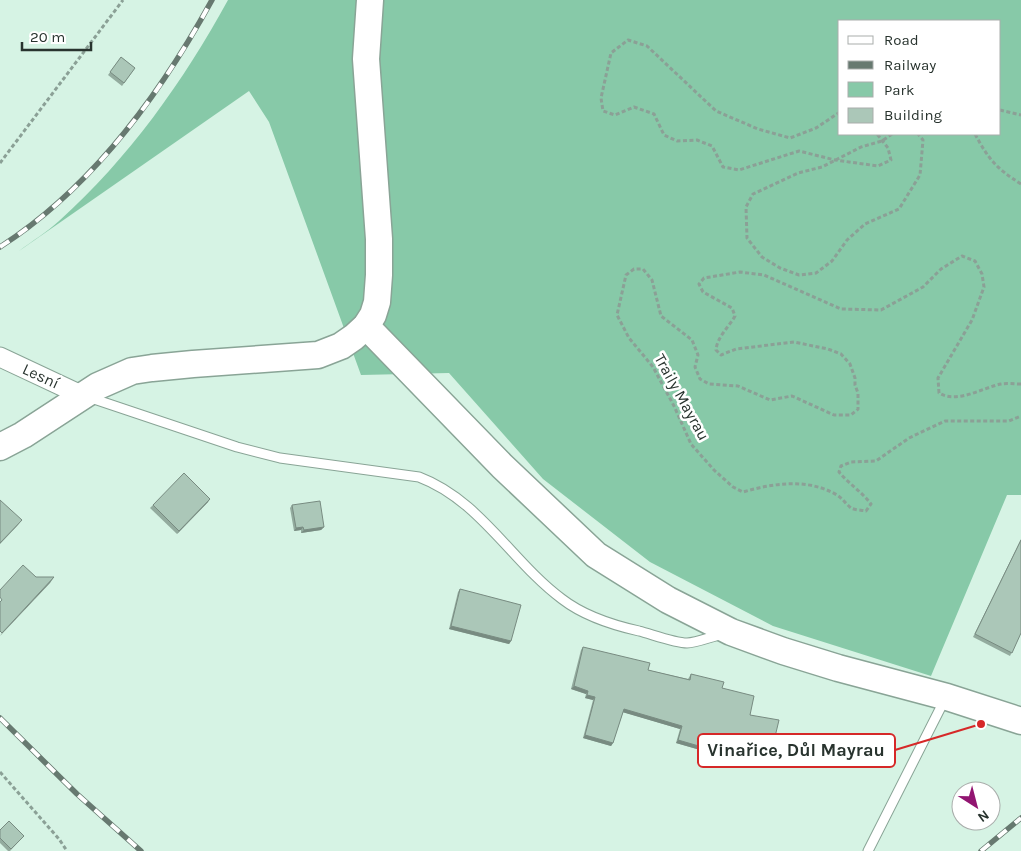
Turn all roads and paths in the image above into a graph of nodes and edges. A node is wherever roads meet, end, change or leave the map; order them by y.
1 (124, 0) edge
2 (370, 0) edge
3 (1001, 110) edge
4 (838, 113) edge
5 (1021, 115) edge
6 (878, 135) edge
7 (891, 135) edge
8 (919, 135) edge
9 (976, 135) edge
10 (882, 141) junction
11 (835, 160) junction
12 (0, 163) edge
13 (1021, 184) edge
14 (366, 326) junction
15 (0, 357) edge
16 (1021, 384) edge
17 (81, 395) junction
18 (1021, 416) edge
19 (0, 447) edge
20 (731, 632) junction
21 (947, 696) junction
22 (1021, 721) edge
23 (0, 772) edge
24 (67, 851) edge
25 (868, 851) edge

1 - 12 path
2 - 14 street
3 - 5 path
4 - 11 path
6 - 10 path
7 - 10 path
8 - 11 path
9 - 13 path
10 - 11 path
10 - 11 path
14 - 17 street
14 - 20 street
15 - 17 street, Lesní
16 - 18 path, Traily Mayrau
17 - 19 street
17 - 20 lane
20 - 21 street
21 - 22 street
21 - 25 lane
23 - 24 path

